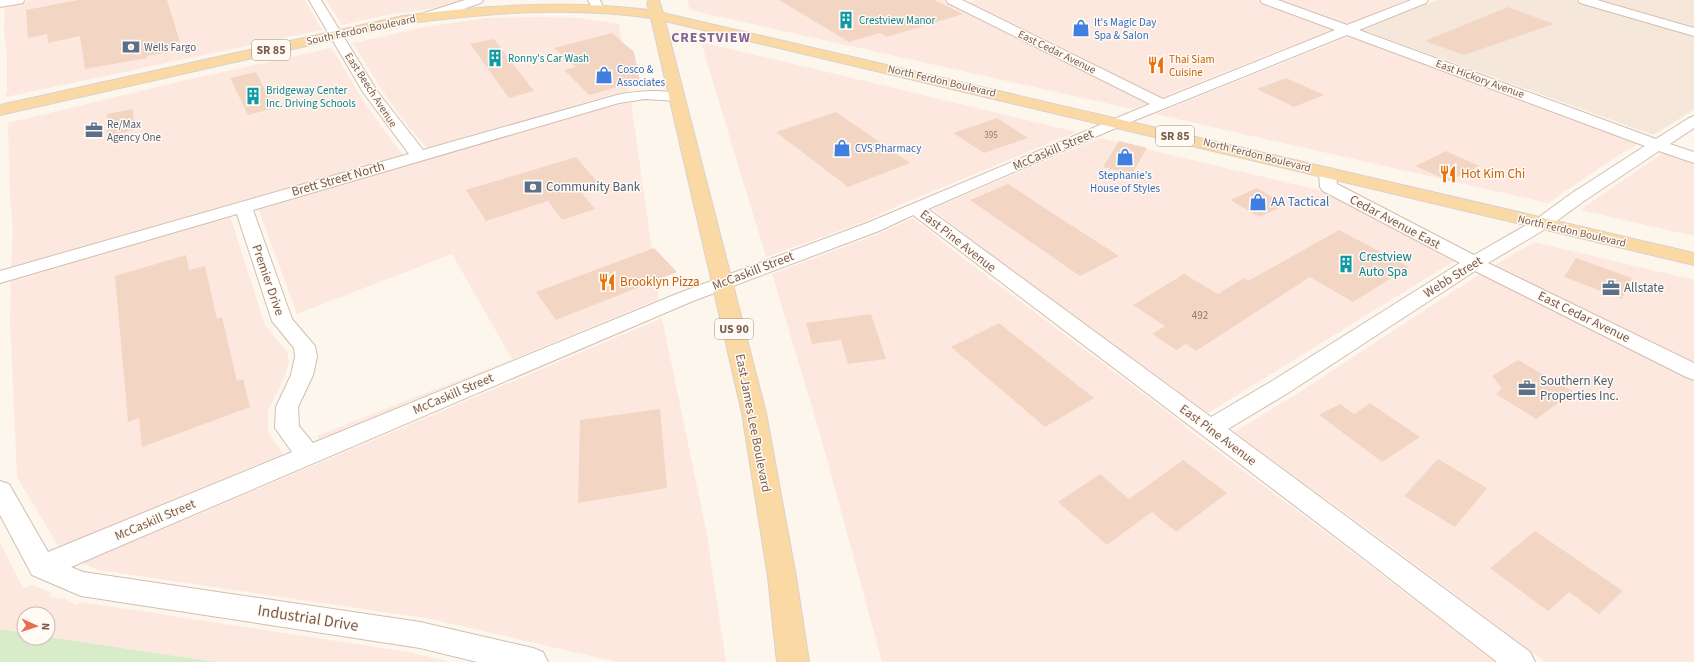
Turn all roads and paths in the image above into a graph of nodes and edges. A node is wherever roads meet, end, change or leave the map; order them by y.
1 (18, 0) edge
2 (315, 0) edge
3 (477, 0) edge
4 (1266, 0) edge
5 (1422, 0) edge
6 (1584, 0) edge
7 (957, 1) edge
8 (0, 3) edge
9 (596, 4) edge
10 (655, 7) edge
11 (429, 16) junction
12 (1348, 30) junction
13 (1694, 32) edge
14 (336, 35) junction
15 (677, 97) junction
16 (1162, 104) junction
17 (0, 110) edge
18 (1694, 121) edge
19 (1118, 122) junction
20 (1657, 145) junction
21 (419, 156) junction
22 (1694, 158) edge
23 (1328, 172) junction
24 (243, 207) junction
25 (915, 208) junction
26 (1541, 224) junction
27 (1694, 259) edge
28 (1474, 263) junction
29 (0, 277) edge
30 (723, 282) junction
31 (1694, 372) edge
32 (1210, 429) junction
33 (308, 455) junction
34 (0, 491) edge
35 (42, 567) junction
36 (533, 662) edge
37 (792, 662) edge
38 (1520, 662) edge

1 - 8 street
2 - 14 street, East Beech Avenue
3 - 11 street
4 - 12 street, East Hickory Avenue
5 - 12 street, McCaskill Street
6 - 13 street
7 - 16 street, East Cedar Avenue
9 - 10 main road, South Ferdon Boulevard / SR 85
9 - 11 main road, South Ferdon Boulevard / SR 85
10 - 15 main road, East James Lee Boulevard / US 90
10 - 19 main road, North Ferdon Boulevard / SR 85
11 - 14 main road, South Ferdon Boulevard / SR 85
12 - 16 street, McCaskill Street
12 - 20 street, East Hickory Avenue
14 - 17 main road, South Ferdon Boulevard / SR 85
14 - 21 street, East Beech Avenue
15 - 21 street, Brett Street North
15 - 30 main road, East James Lee Boulevard / US 90
16 - 19 street, McCaskill Street
18 - 20 street, Webb Street
19 - 23 main road, North Ferdon Boulevard / SR 85
19 - 25 street, McCaskill Street
20 - 22 street, East Hickory Avenue
20 - 26 street, Webb Street
21 - 24 street, Brett Street North
23 - 26 main road, North Ferdon Boulevard / SR 85
23 - 28 street, Cedar Avenue East
24 - 29 street, Brett Street North
24 - 33 street, Premier Drive
25 - 30 street, McCaskill Street
25 - 32 street, East Pine Avenue
26 - 27 main road, North Ferdon Boulevard / SR 85
26 - 28 street, Webb Street
28 - 31 street, East Cedar Avenue
28 - 32 street, Webb Street
30 - 33 street, McCaskill Street
30 - 37 main road, East James Lee Boulevard / US 90
32 - 38 street, East Pine Avenue
33 - 35 street, McCaskill Street
34 - 35 street
35 - 36 street, Industrial Drive

